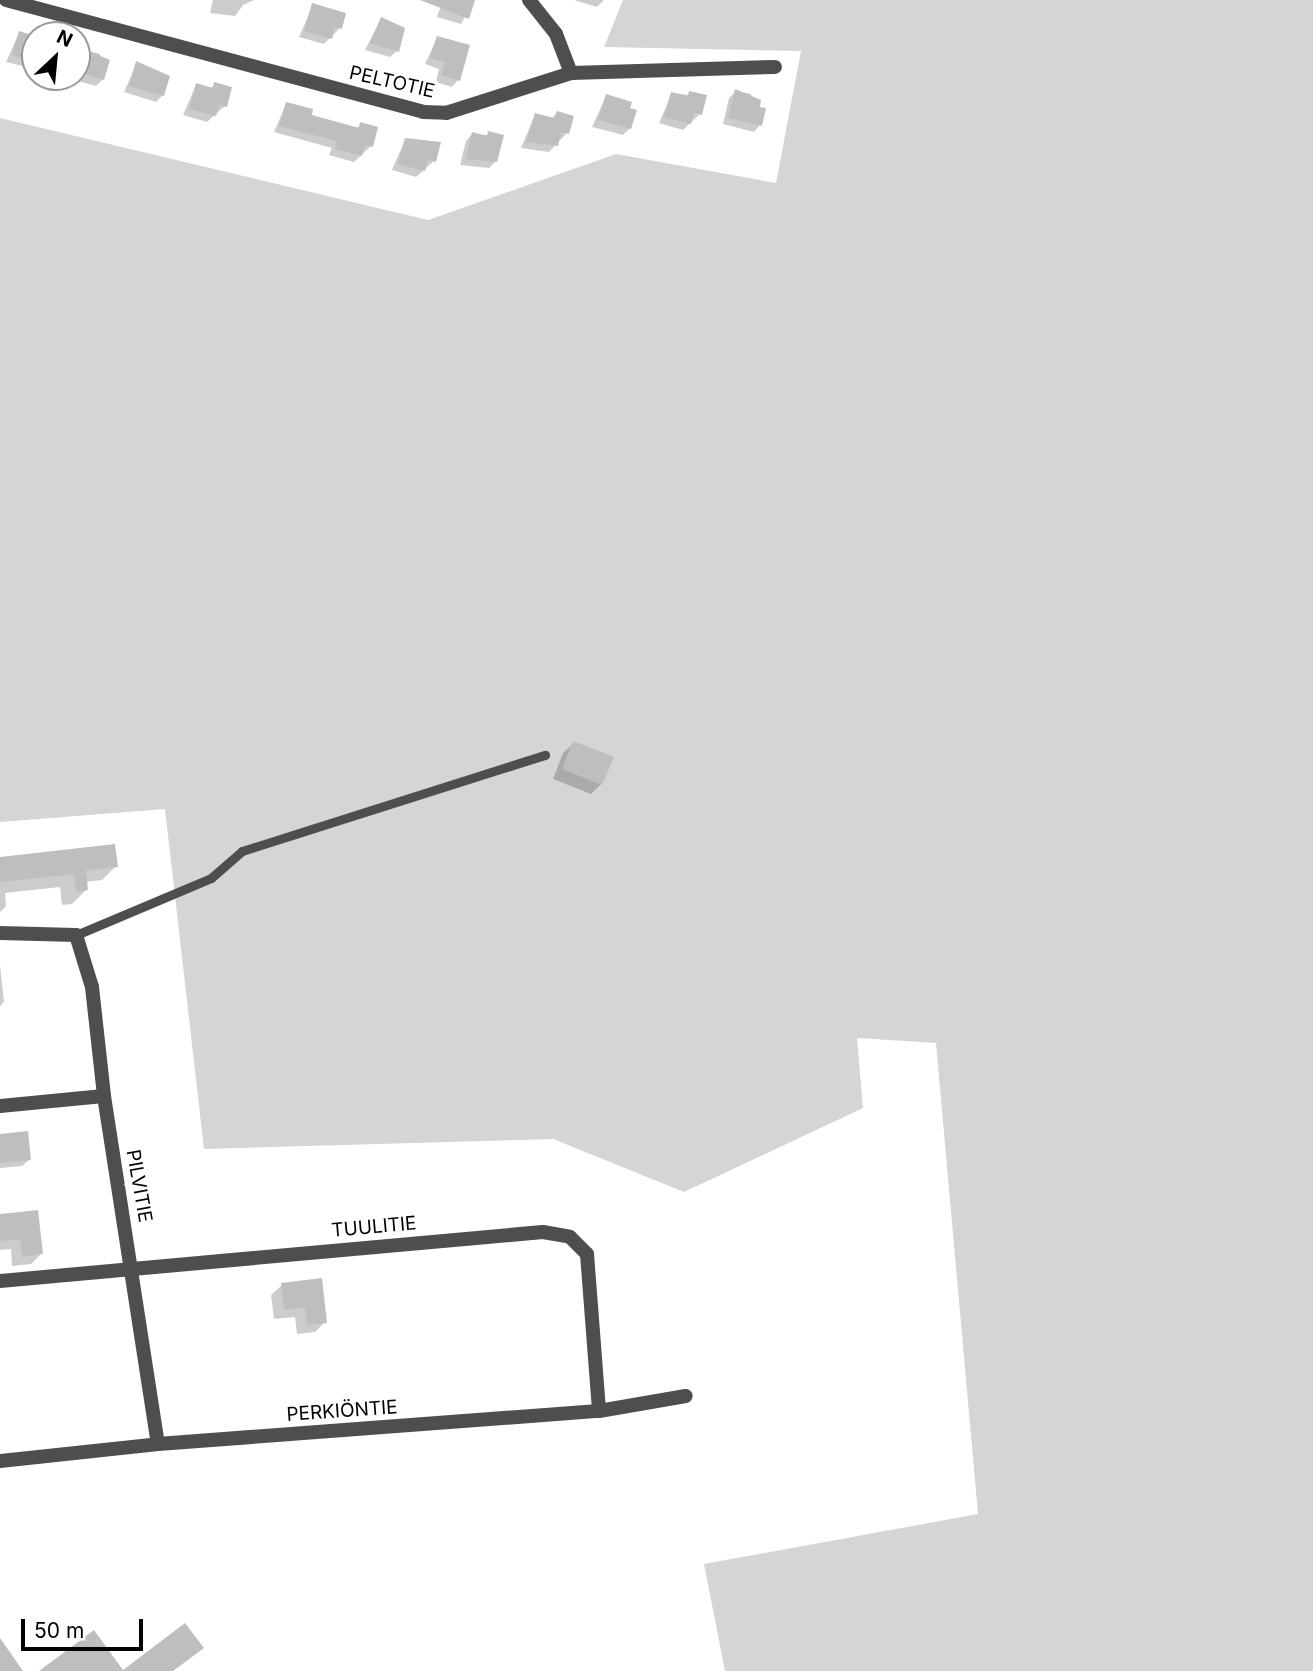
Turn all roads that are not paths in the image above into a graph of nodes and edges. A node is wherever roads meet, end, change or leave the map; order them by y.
1 (6, 0) edge
2 (529, 0) edge
3 (775, 67) dead end
4 (571, 74) junction
5 (545, 755) dead end
6 (0, 933) edge
7 (76, 935) junction
8 (104, 1096) junction
9 (0, 1107) edge
10 (134, 1266) junction
11 (0, 1280) edge
12 (687, 1396) dead end
13 (599, 1411) junction
14 (158, 1444) junction
15 (0, 1461) edge

1 - 4 street, PELTOTIE
2 - 4 street
3 - 4 street, PELTOTIE
5 - 7 lane
6 - 7 street
7 - 8 street, PILVITIE
8 - 9 street
8 - 10 street, PILVITIE
10 - 11 street, TUULITIE
10 - 13 street, TUULITIE
10 - 14 street, PILVITIE
12 - 13 street, PERKIÖNTIE
13 - 14 street, PERKIÖNTIE
14 - 15 street, PERKIÖNTIE

